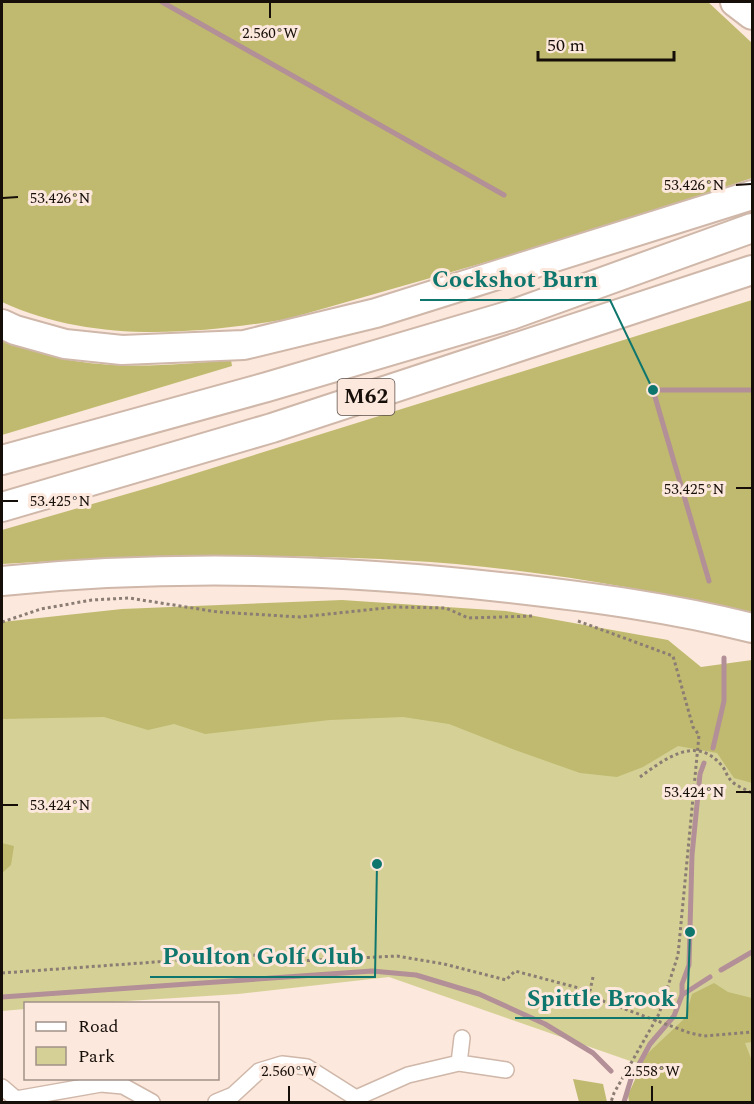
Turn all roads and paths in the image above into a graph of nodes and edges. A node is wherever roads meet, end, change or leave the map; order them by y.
1 (735, 2) edge
2 (753, 15) edge
3 (753, 195) edge
4 (753, 228) edge
5 (744, 274) edge
6 (2, 324) edge
7 (2, 460) edge
8 (2, 507) edge
9 (2, 581) edge
10 (538, 615) dead end
11 (573, 619) dead end
12 (2, 622) edge
13 (753, 628) edge
14 (698, 750) junction
15 (640, 777) dead end
16 (753, 793) edge
17 (2, 974) edge
18 (593, 977) dead end
19 (590, 991) junction
20 (658, 1021) junction
21 (753, 1032) edge
22 (462, 1038) dead end
23 (459, 1063) junction
24 (506, 1070) dead end
25 (2, 1087) edge
26 (355, 1100) edge
27 (16, 1101) edge
28 (152, 1102) edge
29 (216, 1102) edge
30 (611, 1102) edge

1 - 2 highway
3 - 6 highway
4 - 7 highway, M62
5 - 8 highway, M62
9 - 13 highway
10 - 12 path
11 - 14 path
14 - 15 path
14 - 16 path
14 - 20 path
17 - 19 path
18 - 19 path
19 - 20 path
20 - 21 path
20 - 30 path
22 - 23 street
23 - 24 street
23 - 26 street
25 - 27 street
26 - 29 street
27 - 28 street

